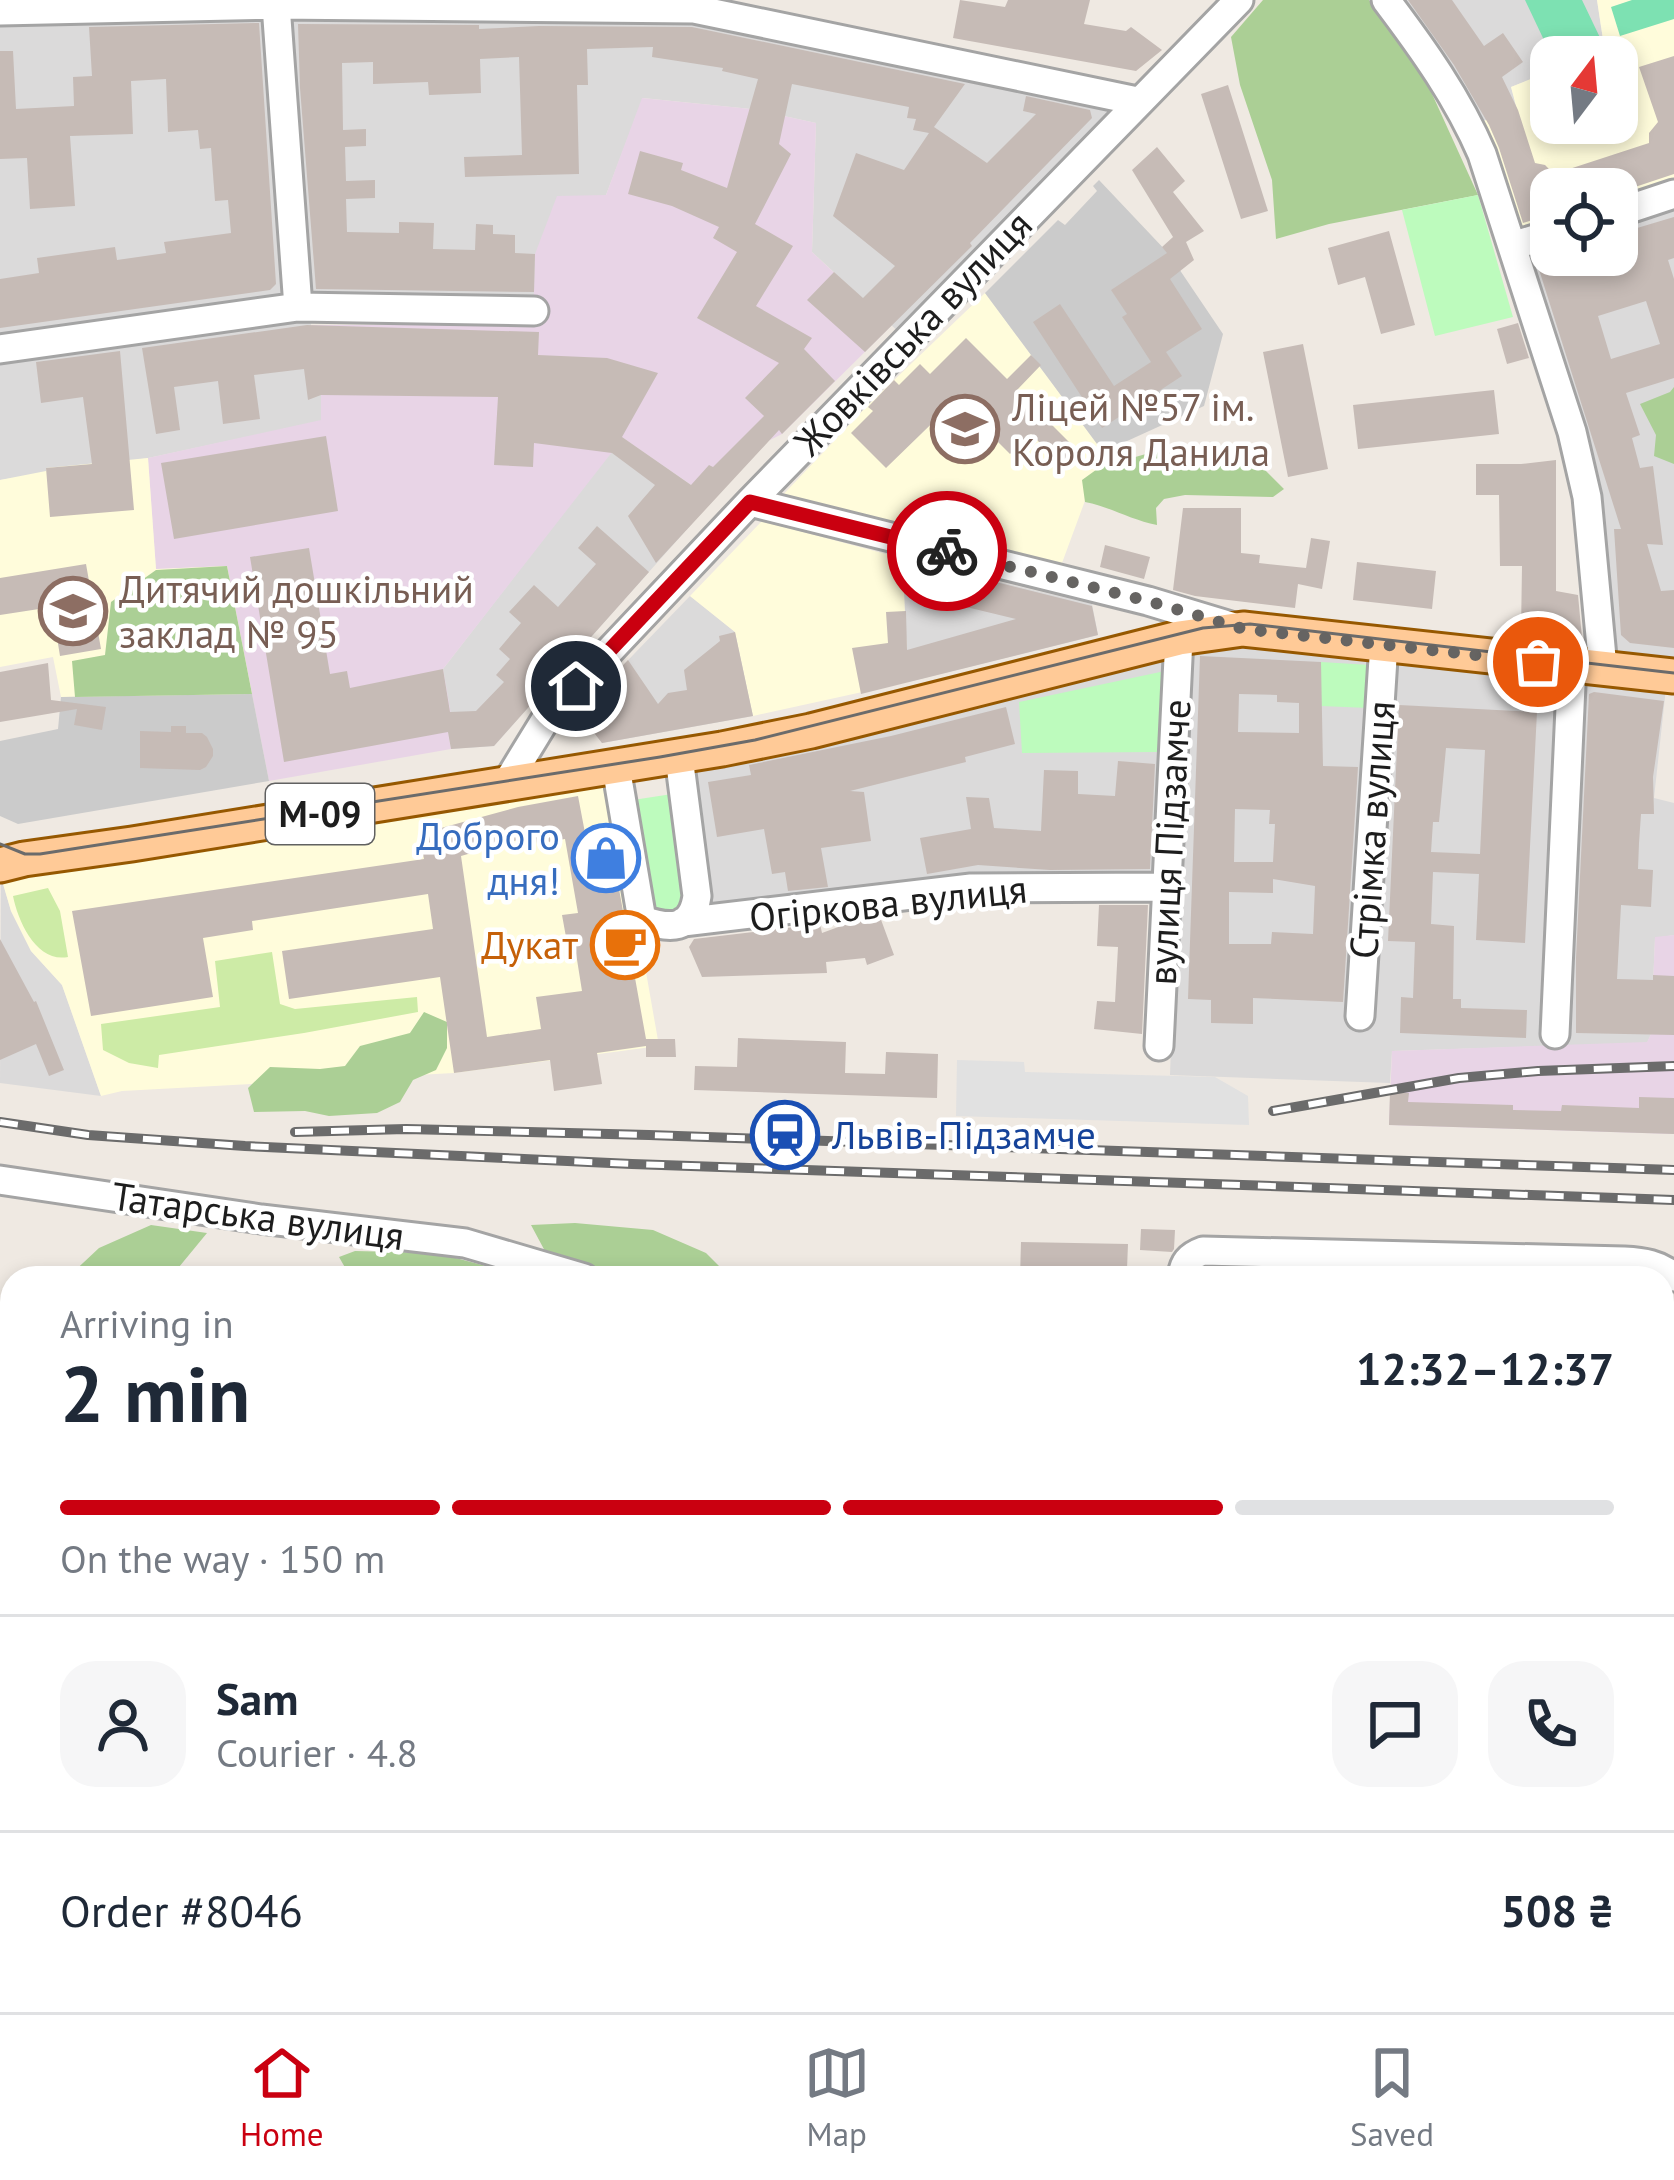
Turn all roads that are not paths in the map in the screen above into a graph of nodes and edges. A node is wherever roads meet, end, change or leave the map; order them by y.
1 (1239, 0) edge
2 (1386, 0) edge
3 (276, 5) junction
4 (0, 11) edge
5 (1137, 101) junction
6 (1674, 194) edge
7 (1638, 205) edge
8 (1530, 241) edge
9 (1512, 247) junction
10 (298, 308) junction
11 (534, 310) dead end
12 (0, 349) edge
13 (750, 502) junction
14 (1244, 629) junction
15 (1179, 638) junction
16 (1384, 643) junction
17 (1587, 666) junction
18 (1674, 676) edge
19 (679, 757) junction
20 (616, 767) junction
21 (506, 784) junction
22 (8, 858) edge
23 (1166, 886) junction
24 (683, 922) junction
25 (1360, 1016) dead end
26 (1555, 1034) dead end
27 (1159, 1046) dead end
28 (0, 1180) edge
29 (543, 1266) edge
30 (1184, 1266) edge
31 (1656, 1266) edge

1 - 5 street, Жовківська вулиця
2 - 9 street
3 - 4 street
3 - 5 street
3 - 10 street
5 - 13 street, Жовківська вулиця
6 - 7 street
8 - 9 street
9 - 17 street
10 - 11 street
10 - 12 street
13 - 14 street
13 - 21 street, Жовківська вулиця
14 - 15 main road, М-09
14 - 16 main road, М-09
15 - 19 main road, М-09
15 - 23 street, вулиця Підзамче
16 - 17 main road, М-09
16 - 25 street, Стрімка вулиця
17 - 18 main road, М-09
17 - 26 street
19 - 20 main road, М-09
19 - 24 street
20 - 21 main road, М-09
20 - 24 street
21 - 22 main road, М-09
23 - 24 street, Огіркова вулиця
23 - 27 street, вулиця Підзамче
28 - 29 street, Татарська вулиця
30 - 31 street

